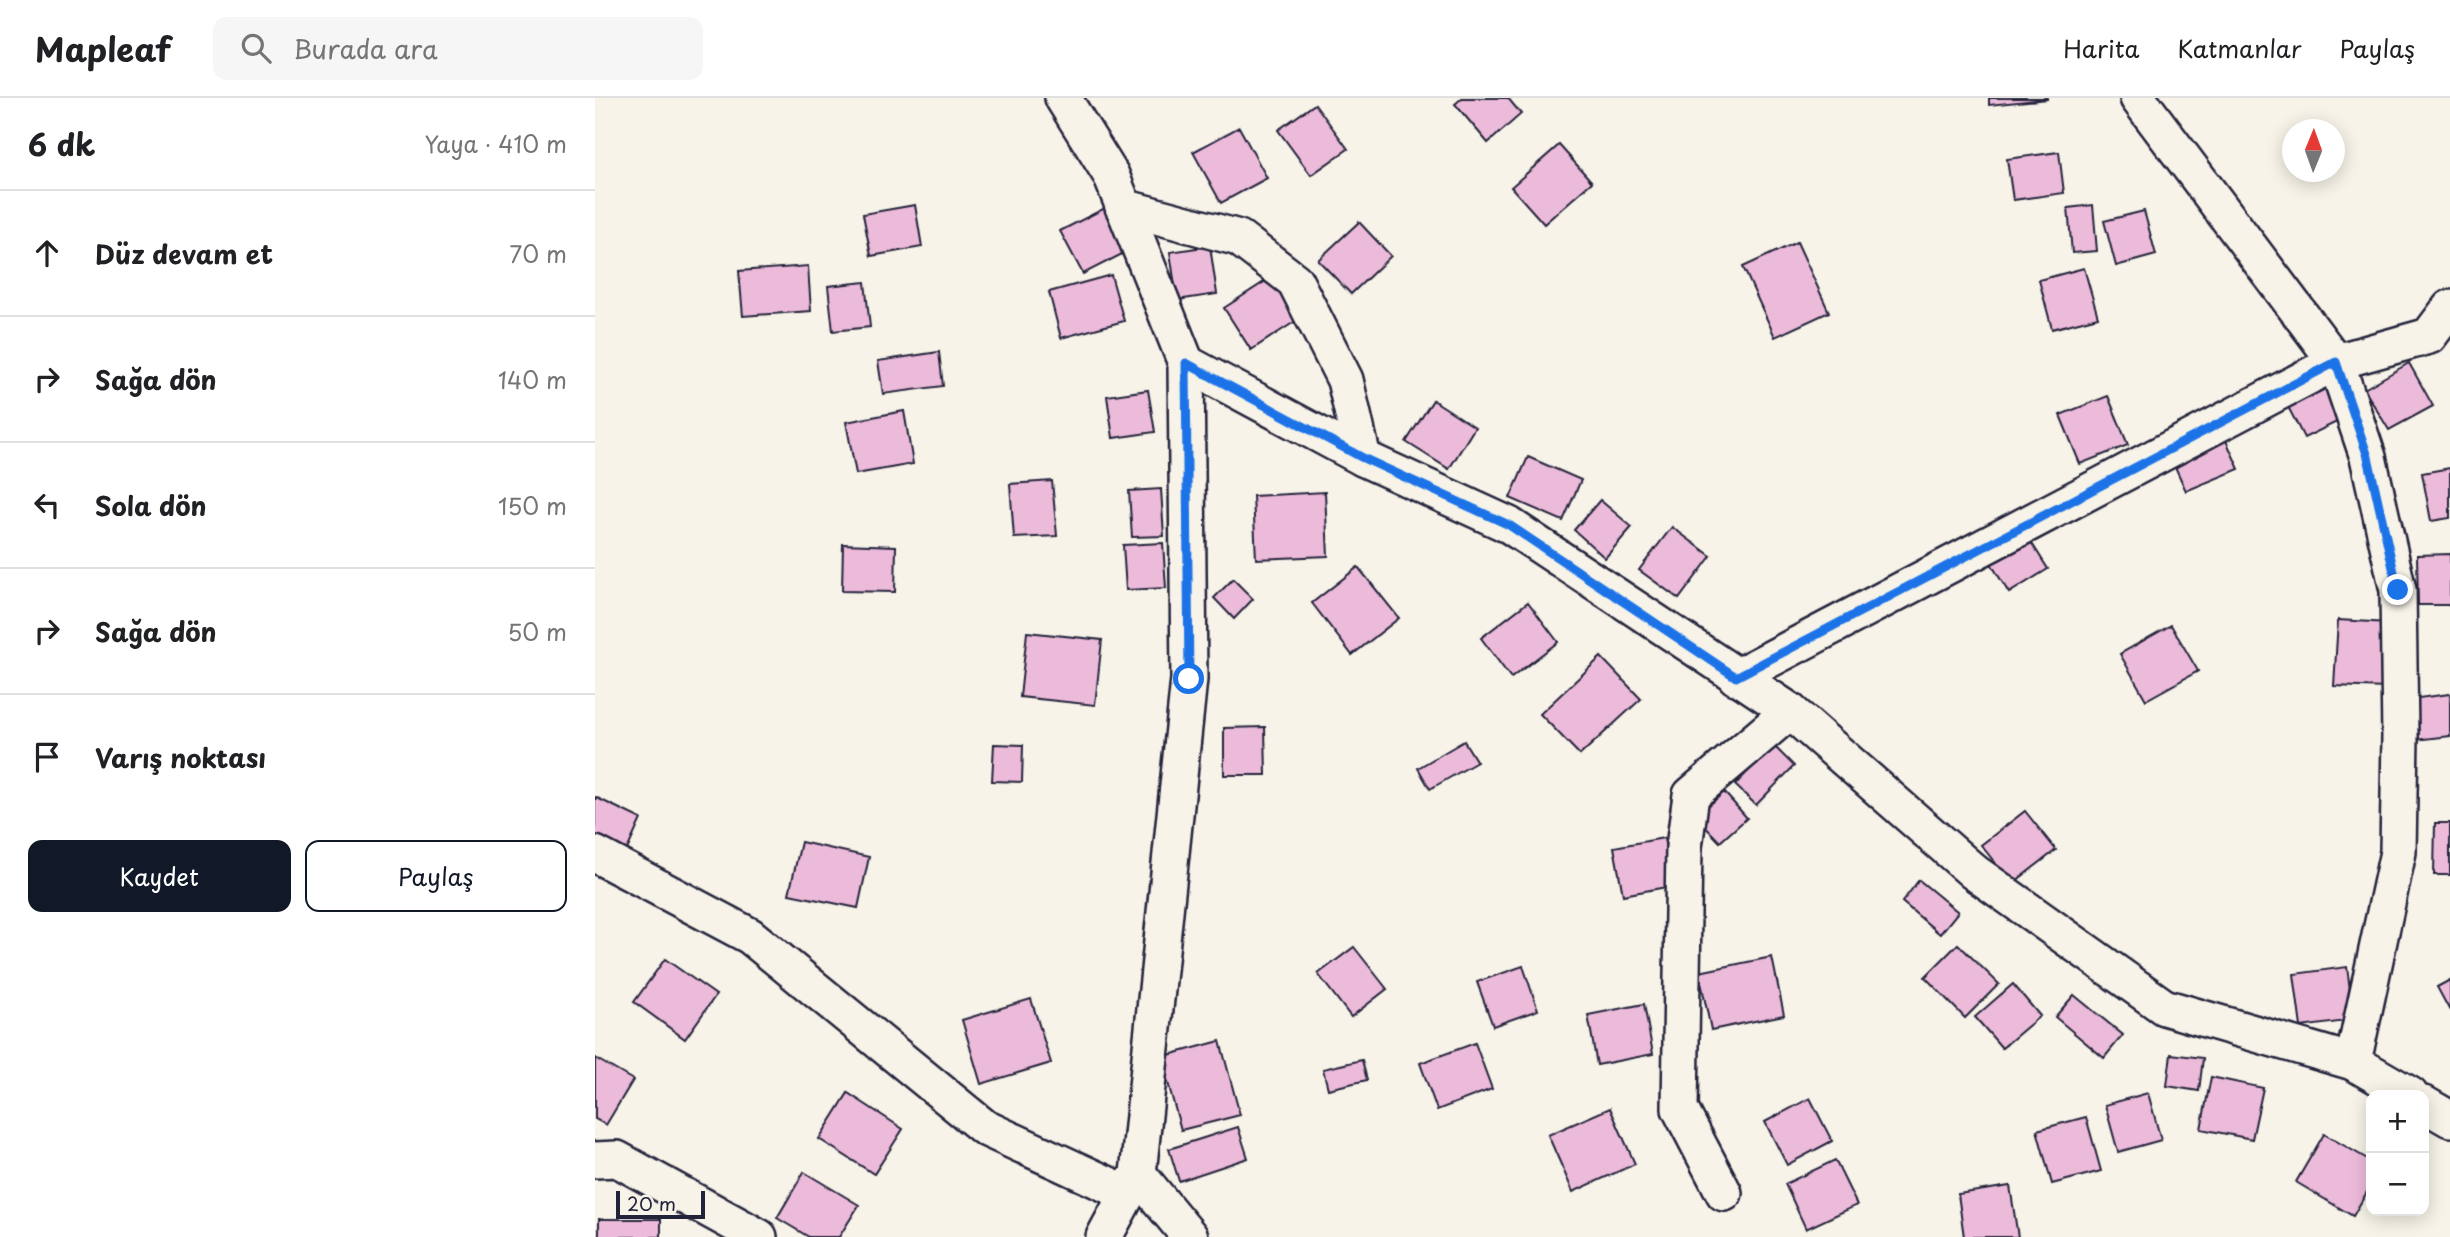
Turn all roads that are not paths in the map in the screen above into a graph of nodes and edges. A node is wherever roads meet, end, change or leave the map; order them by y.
1 (1063, 98) edge
2 (2138, 98) edge
3 (1123, 207) junction
4 (2450, 308) edge
5 (2336, 362) junction
6 (1186, 363) junction
7 (1363, 458) junction
8 (1736, 677) junction
9 (1790, 711) junction
10 (595, 854) edge
11 (2353, 1062) junction
12 (2401, 1090) edge
13 (2429, 1107) edge
14 (2450, 1119) edge
15 (595, 1160) edge
16 (1132, 1183) junction
17 (1724, 1193) dead end
18 (759, 1237) edge
19 (1104, 1237) edge
20 (1190, 1237) edge

1 - 3 street
2 - 5 street
3 - 6 street
3 - 7 street
4 - 5 street
5 - 8 street
5 - 11 street
6 - 7 street
6 - 16 street
7 - 8 street
8 - 9 street
9 - 11 street
9 - 17 street
10 - 16 street
11 - 12 street
13 - 14 street
15 - 18 street
16 - 19 street
16 - 20 street

